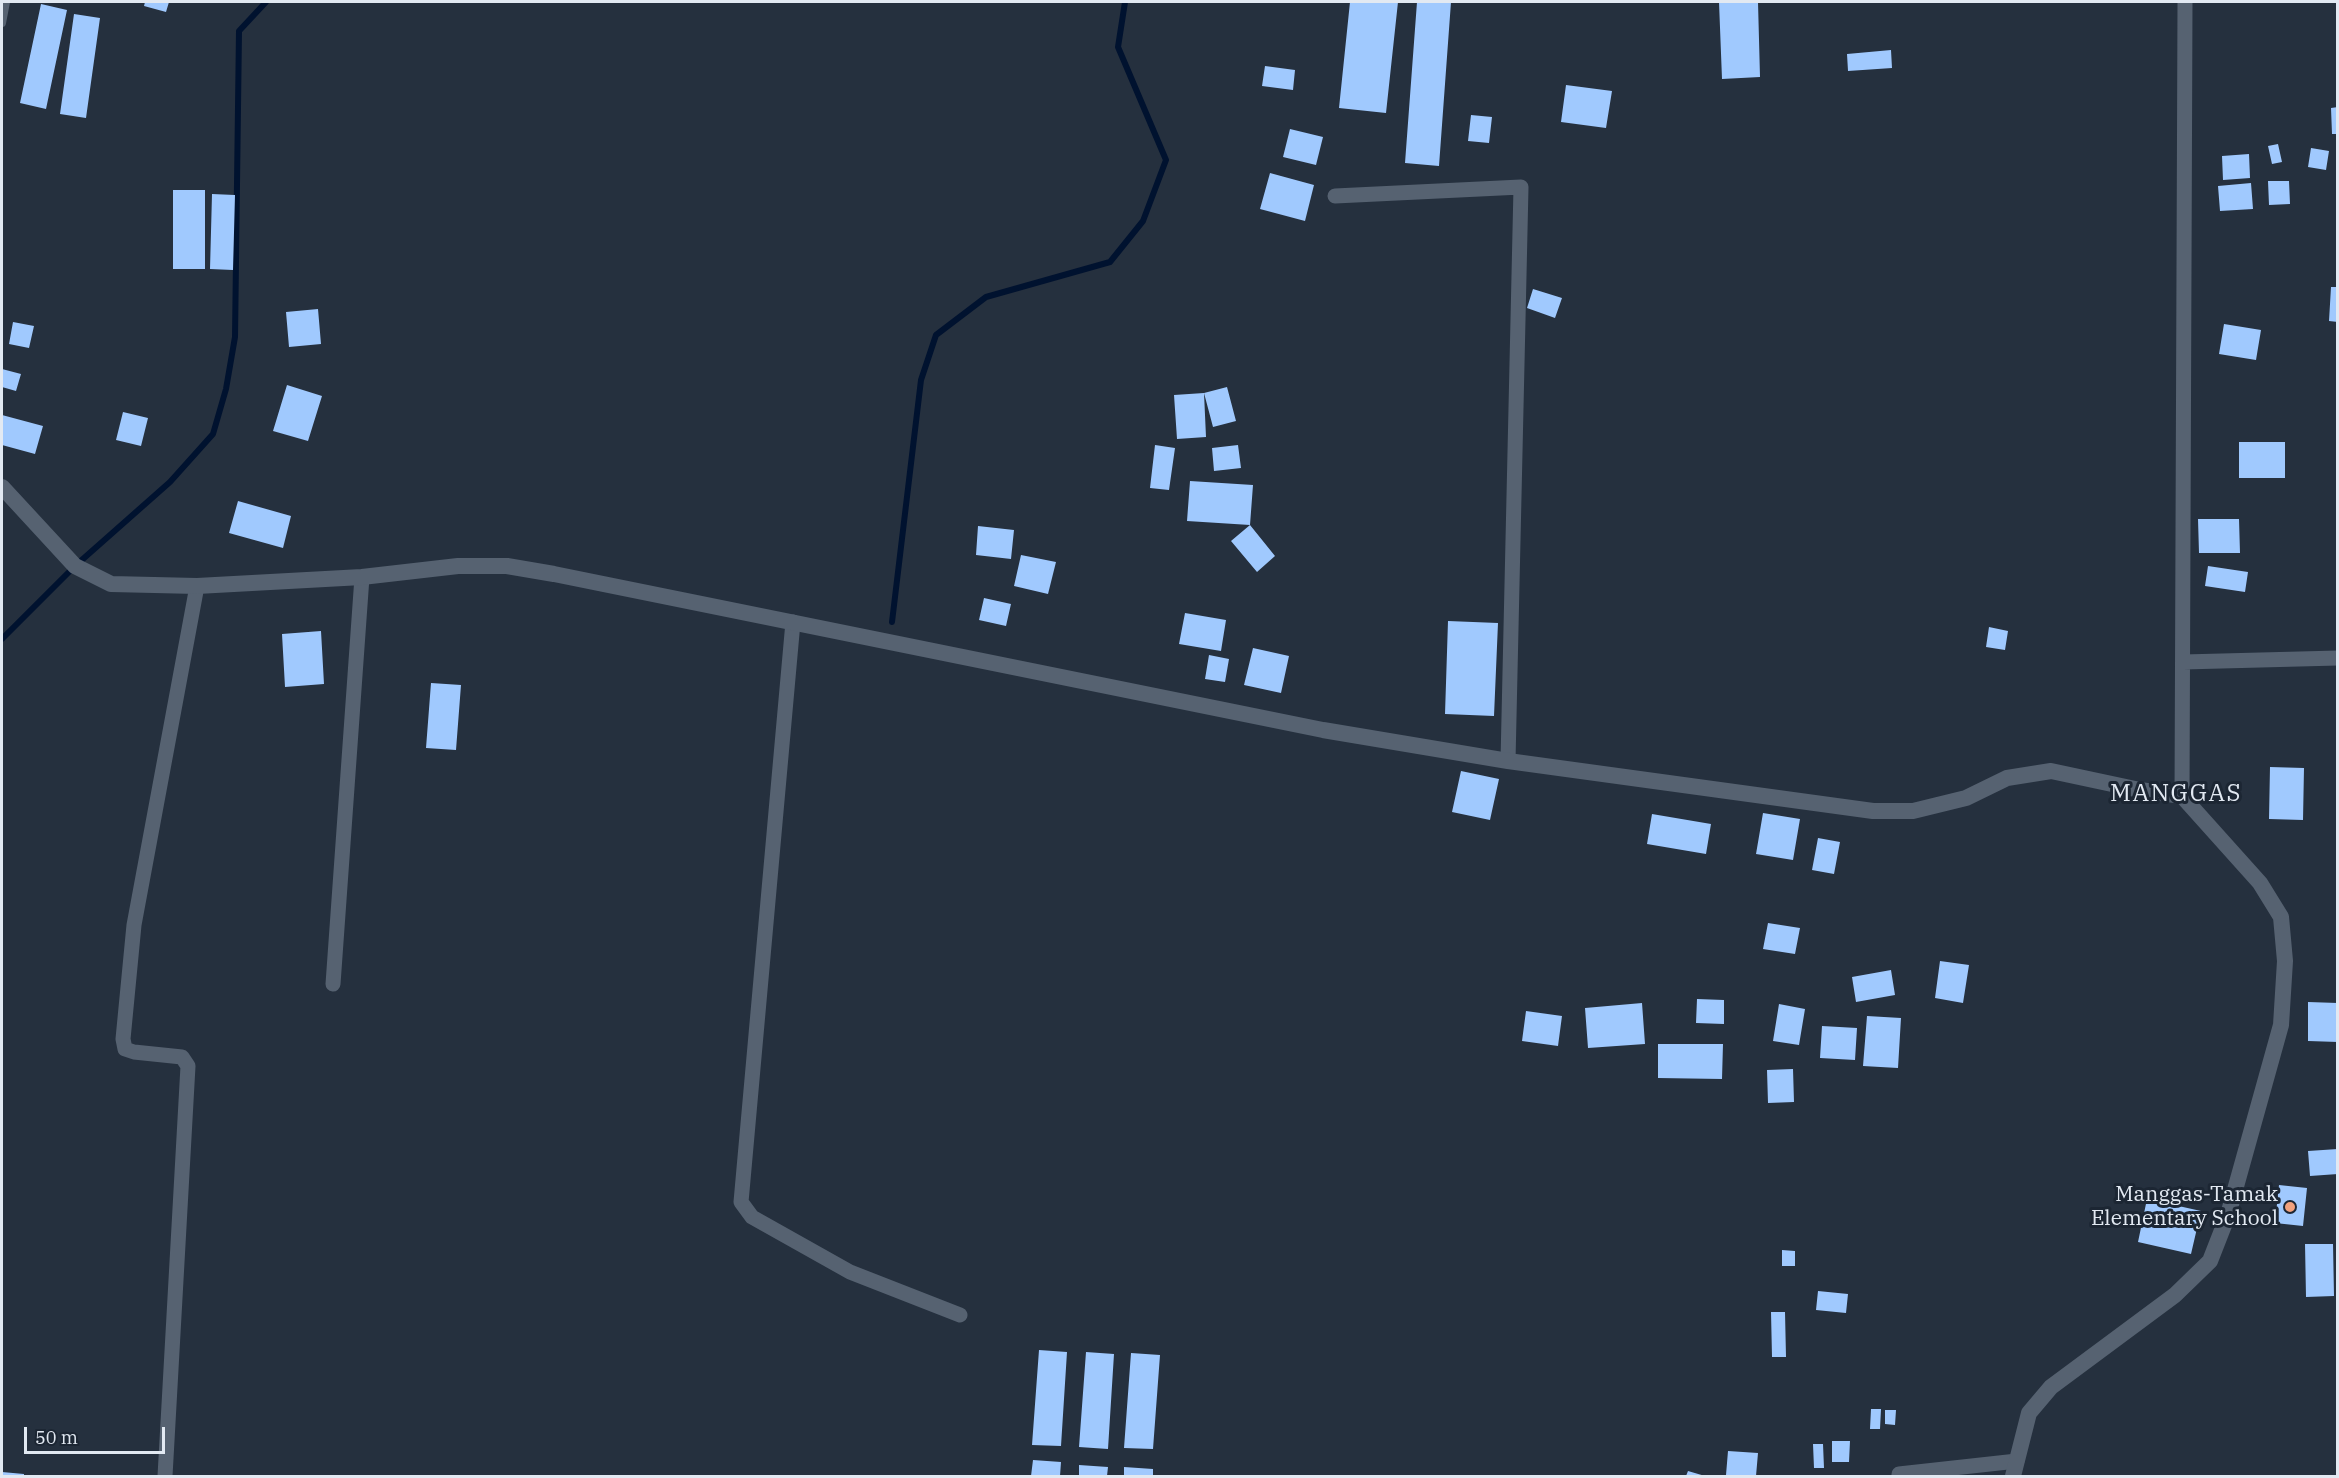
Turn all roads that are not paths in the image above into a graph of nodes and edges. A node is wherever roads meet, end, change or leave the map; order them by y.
1 (6, 2) edge
2 (2185, 2) edge
3 (2, 23) edge
4 (1335, 196) dead end
5 (2, 487) edge
6 (362, 577) junction
7 (197, 586) junction
8 (793, 622) junction
9 (2337, 658) edge
10 (2183, 662) junction
11 (1508, 761) junction
12 (2182, 796) junction
13 (333, 984) dead end
14 (960, 1315) dead end
15 (2015, 1469) edge
16 (165, 1476) edge
17 (1899, 1476) edge

1 - 3 lane
2 - 10 street
4 - 11 street
5 - 7 street
6 - 7 street
6 - 8 street
6 - 13 street
7 - 16 street
8 - 11 street
8 - 14 street
9 - 10 street
10 - 12 street
11 - 12 street
12 - 15 street
15 - 17 street

